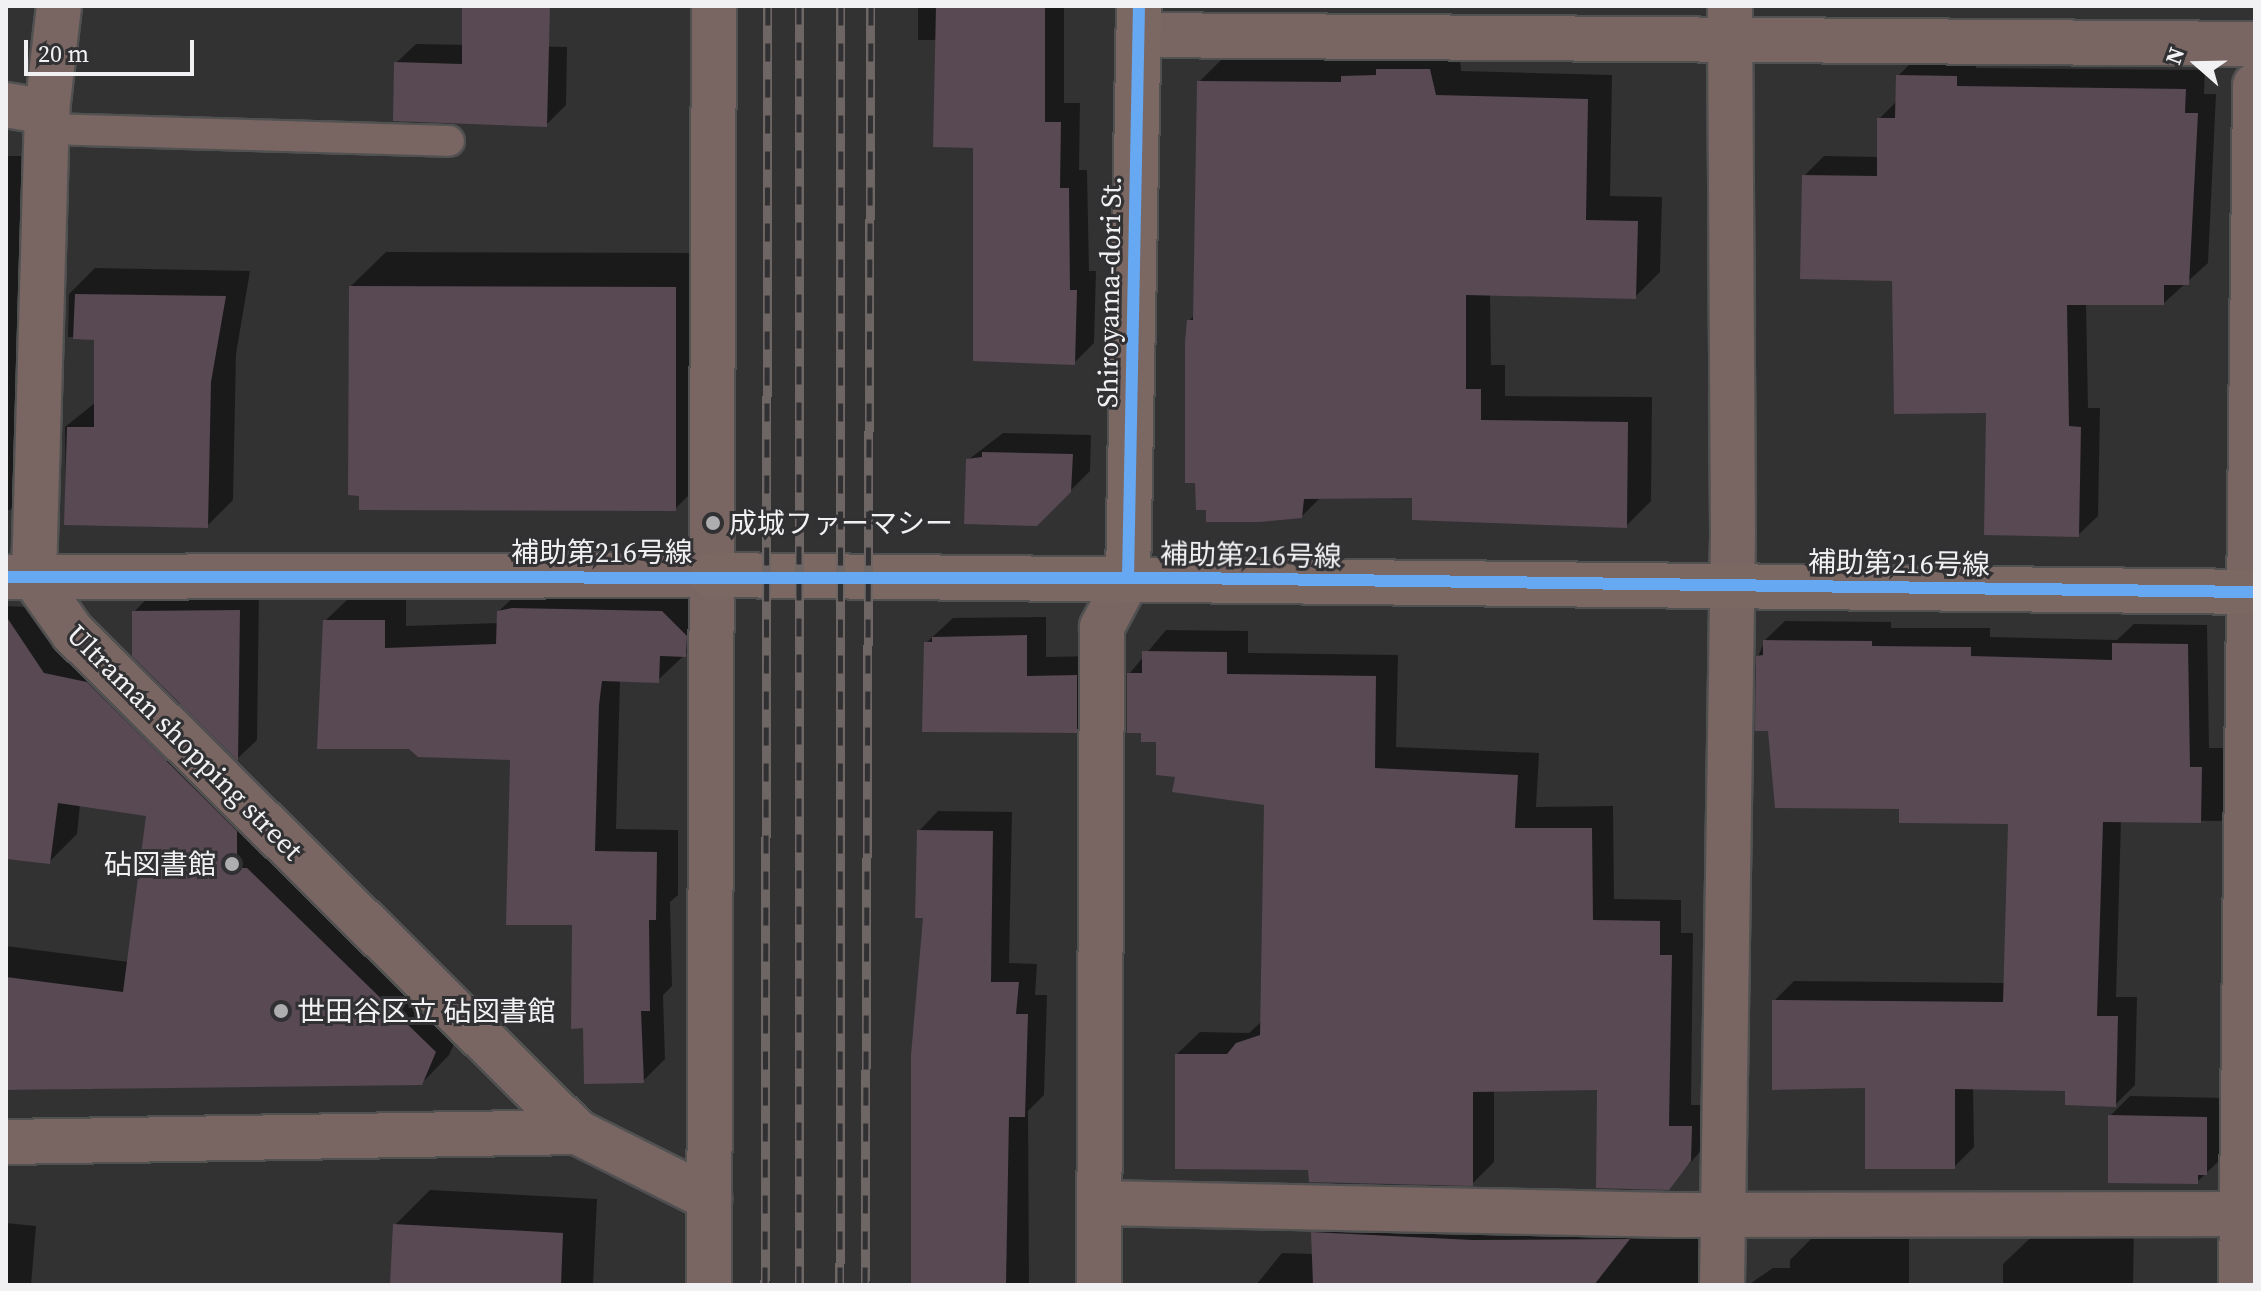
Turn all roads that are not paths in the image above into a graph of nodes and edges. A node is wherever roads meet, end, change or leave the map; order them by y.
1 (59, 6) edge
2 (714, 6) edge
3 (1139, 20) edge
4 (1729, 23) edge
5 (2255, 44) edge
6 (2255, 85) edge
7 (33, 115) edge
8 (449, 141) dead end
9 (712, 575) junction
10 (20, 578) edge
11 (1128, 578) junction
12 (1730, 585) junction
13 (2252, 592) edge
14 (577, 1132) junction
15 (6, 1142) edge
16 (709, 1198) junction
17 (1100, 1203) junction
18 (2248, 1214) edge
19 (1723, 1216) junction
20 (709, 1285) edge
21 (1099, 1285) edge
22 (1722, 1285) edge
23 (2241, 1285) edge

1 - 7 street
2 - 9 street
3 - 4 street
3 - 11 street, Shiroyama-dori St.
4 - 5 street
4 - 12 street
6 - 13 street
7 - 8 lane
7 - 10 street
9 - 10 street, 補助第216号線
9 - 11 street, 補助第216号線
9 - 16 street
10 - 14 street, Ultraman shopping street
11 - 12 street, 補助第216号線
11 - 17 street
12 - 13 street, 補助第216号線
12 - 19 street
13 - 18 street
14 - 15 street
14 - 16 street, Ultraman shopping street
16 - 20 street
17 - 19 street
17 - 21 street
18 - 19 street
18 - 23 street
19 - 22 street

